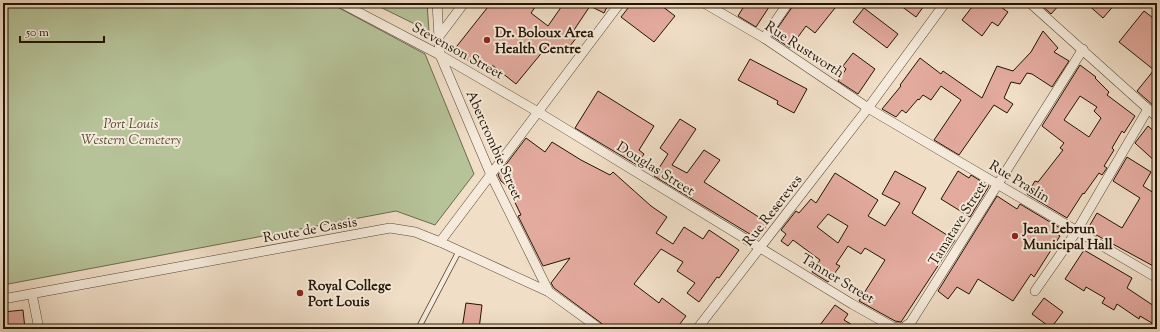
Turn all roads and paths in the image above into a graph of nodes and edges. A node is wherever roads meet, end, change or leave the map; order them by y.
1 (342, 3) edge
2 (438, 3) edge
3 (464, 3) edge
4 (620, 3) edge
5 (704, 3) edge
6 (788, 3) edge
7 (945, 3) edge
8 (1030, 3) edge
9 (440, 35) junction
10 (764, 38) junction
11 (1083, 49) junction
12 (440, 55) junction
13 (868, 108) junction
14 (1148, 109) junction
15 (538, 112) junction
16 (1157, 117) edge
17 (490, 175) junction
18 (997, 184) junction
19 (1076, 232) junction
20 (440, 242) junction
21 (760, 248) junction
22 (459, 251) junction
23 (1157, 278) edge
24 (1035, 291) dead end
25 (549, 292) junction
26 (32, 294) junction
27 (3, 299) edge
28 (903, 328) joint
29 (39, 329) edge
30 (418, 329) edge
31 (600, 329) edge
32 (697, 329) edge

1 - 12 street, Stevenson Street
2 - 9 street, Abercrombie Street
3 - 9 street
4 - 15 street
5 - 10 street, Rue Rustworth
6 - 10 street
7 - 13 street, Rue Resereves
8 - 11 street
9 - 12 street, Abercrombie Street
10 - 13 street, Rue Rustworth
11 - 14 street
11 - 18 street, Tamatave Street
12 - 15 street, Stevenson Street
12 - 17 street, Abercrombie Street
13 - 18 street, Rue Praslin
13 - 21 street, Rue Resereves
14 - 16 street
14 - 19 street
15 - 17 street
15 - 21 street, Douglas Street
17 - 20 street
17 - 25 street, Abercrombie Street
18 - 19 street, Rue Praslin
18 - 28 street, Tamatave Street
19 - 23 street, Rue Praslin
19 - 24 street
20 - 22 street, Route de Cassis
20 - 26 street, Route de Cassis
21 - 28 street, Tanner Street
21 - 32 street, Rue Resereves
22 - 25 street, Route de Cassis
22 - 30 lane
25 - 31 street, Route de Cassis
26 - 27 street, Route de Cassis
26 - 29 street

